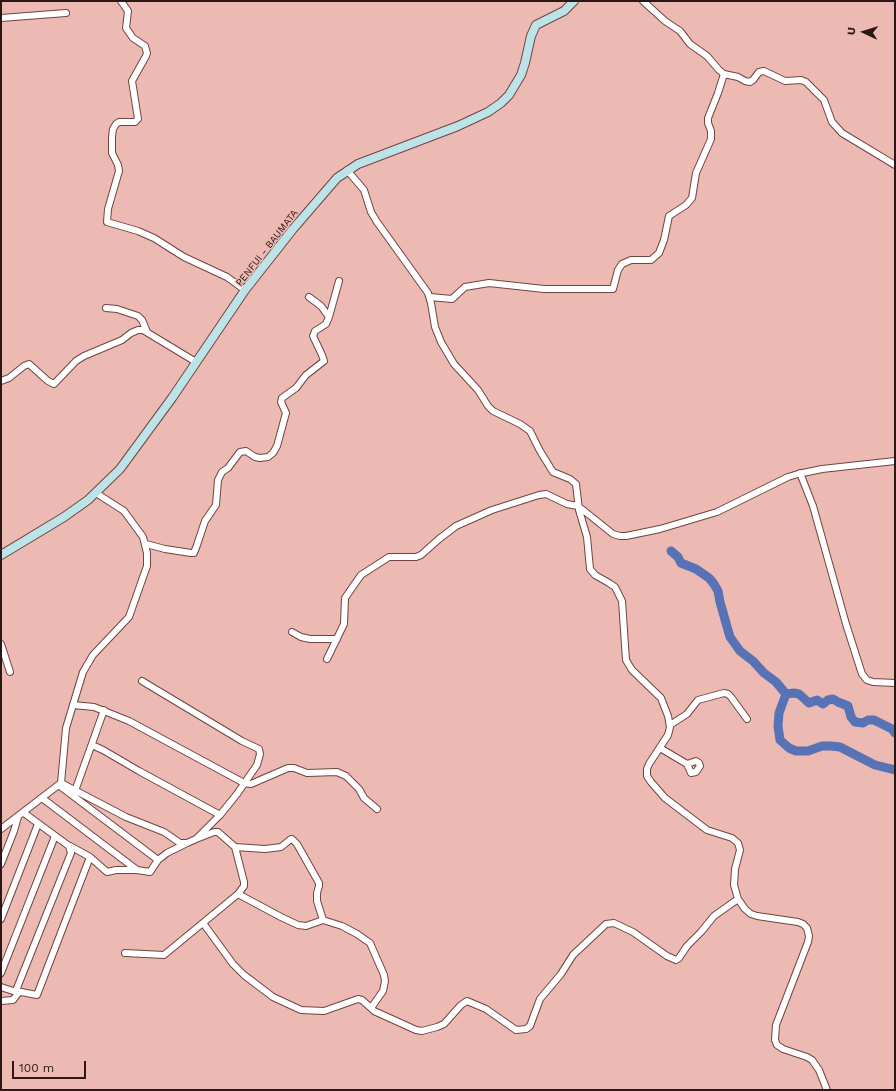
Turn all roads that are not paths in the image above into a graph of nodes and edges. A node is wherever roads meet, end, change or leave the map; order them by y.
1 (121, 1) edge
2 (574, 1) edge
3 (643, 1) edge
4 (66, 13) dead end
5 (1, 18) edge
6 (724, 74) junction
7 (895, 165) edge
8 (347, 170) junction
9 (339, 281) dead end
10 (245, 290) junction
11 (310, 297) dead end
12 (430, 297) junction
13 (106, 308) dead end
14 (329, 317) junction
15 (147, 332) junction
16 (196, 362) junction
17 (1, 381) edge
18 (895, 461) edge
19 (800, 473) junction
20 (96, 493) junction
21 (578, 506) junction
22 (146, 544) junction
23 (1, 555) edge
24 (292, 632) dead end
25 (337, 639) junction
26 (1, 644) edge
27 (327, 659) dead end
28 (10, 672) dead end
29 (142, 681) dead end
30 (895, 683) edge
31 (73, 705) junction
32 (104, 710) junction
33 (747, 719) dead end
34 (670, 725) junction
35 (92, 745) junction
36 (660, 748) junction
37 (687, 764) dead end
38 (60, 784) junction
39 (244, 784) junction
40 (75, 791) junction
41 (42, 798) junction
42 (377, 809) dead end
43 (24, 813) junction
44 (220, 815) junction
45 (18, 817) junction
46 (38, 824) junction
47 (1, 829) edge
48 (55, 836) junction
49 (196, 839) junction
50 (187, 843) junction
51 (69, 846) junction
52 (235, 847) junction
53 (90, 857) junction
54 (158, 860) junction
55 (1, 864) edge
56 (137, 870) junction
57 (238, 894) junction
58 (738, 899) junction
59 (1, 919) edge
60 (323, 920) junction
61 (203, 923) junction
62 (125, 953) dead end
63 (1, 973) edge
64 (1, 987) edge
65 (17, 992) junction
66 (1, 1001) edge
67 (371, 1008) junction
68 (827, 1090) edge

1 - 10 street
2 - 8 street, PENFUI - BAUMATA
3 - 6 street
4 - 5 street
6 - 7 street
6 - 12 street
8 - 10 street, PENFUI - BAUMATA
8 - 12 street
9 - 14 street
10 - 16 street, PENFUI - BAUMATA
11 - 14 street
12 - 21 street
13 - 15 street
14 - 22 street
15 - 16 street
15 - 17 street
16 - 20 street, PENFUI - BAUMATA
18 - 19 street
19 - 21 street
19 - 30 street
20 - 22 street
20 - 23 street, PENFUI - BAUMATA
21 - 25 street
21 - 34 street
22 - 31 street
24 - 25 street
25 - 27 street
26 - 28 street
29 - 39 street
31 - 32 street
31 - 38 street
32 - 35 street
32 - 39 street
33 - 34 street
34 - 36 street
35 - 40 street
35 - 44 street
36 - 37 street
36 - 58 street
38 - 40 street
38 - 41 street
38 - 54 street
39 - 42 street
39 - 44 street
40 - 50 street
41 - 43 street
41 - 56 street
43 - 45 street
43 - 46 street
44 - 49 street
45 - 47 street
45 - 55 street
46 - 48 street
46 - 59 street
48 - 51 street
48 - 63 street
49 - 50 street
49 - 52 street
50 - 54 street
51 - 53 street
51 - 65 street
52 - 57 street
52 - 60 street
53 - 56 street
53 - 65 street
54 - 56 street
57 - 60 street
57 - 61 street
58 - 67 street
58 - 68 street
60 - 67 street
61 - 62 street
61 - 67 street
64 - 65 street
65 - 66 street

